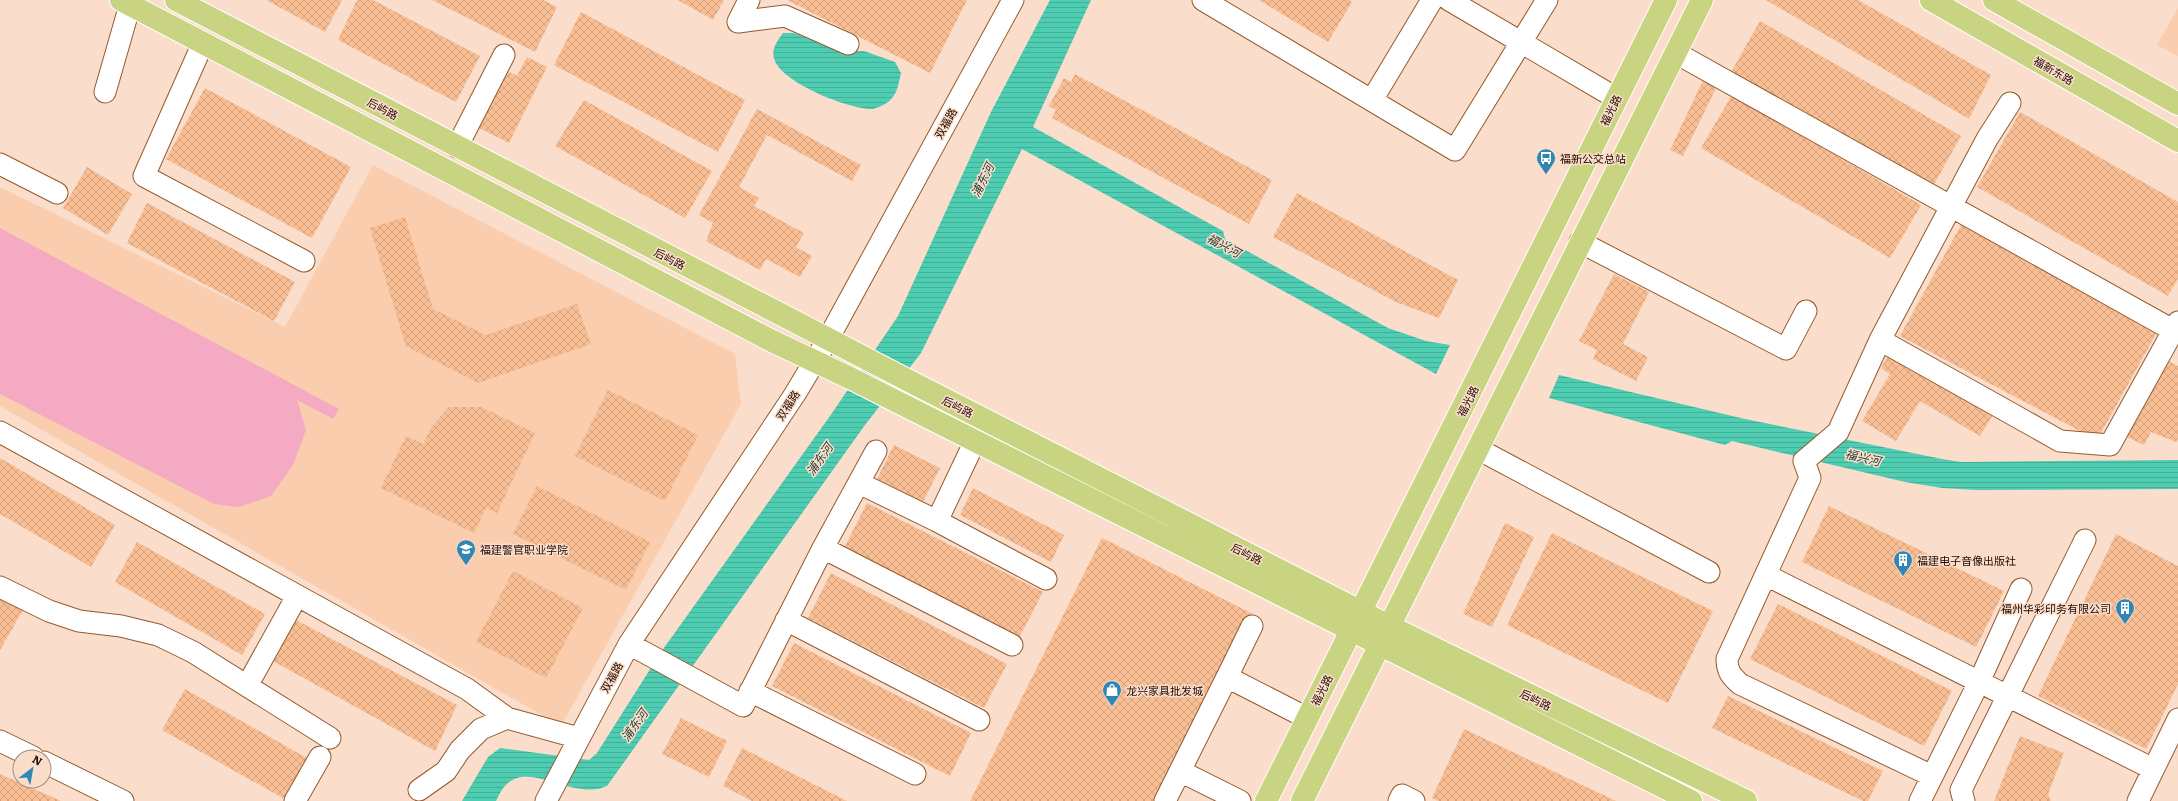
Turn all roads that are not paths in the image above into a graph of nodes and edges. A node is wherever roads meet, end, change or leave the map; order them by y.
1 (176, 0) edge
2 (749, 0) edge
3 (1012, 0) edge
4 (1203, 0) edge
5 (1432, 0) edge
6 (1449, 0) edge
7 (1547, 0) edge
8 (1666, 0) edge
9 (1702, 0) edge
10 (1931, 0) edge
11 (1994, 0) edge
12 (126, 2) edge
13 (203, 43) junction
14 (1521, 43) junction
15 (848, 44) dead end
16 (1676, 53) junction
17 (504, 55) dead end
18 (105, 92) dead end
19 (1616, 98) junction
20 (1372, 100) junction
21 (2010, 103) dead end
22 (2178, 104) edge
23 (2178, 141) edge
24 (457, 147) junction
25 (0, 164) edge
26 (57, 193) dead end
27 (1951, 206) junction
28 (1580, 242) junction
29 (304, 261) dead end
30 (1806, 311) dead end
31 (2177, 328) edge
32 (828, 339) junction
33 (1880, 340) junction
34 (814, 361) junction
35 (0, 432) edge
36 (975, 441) junction
37 (1478, 449) junction
38 (876, 451) dead end
39 (859, 483) junction
40 (937, 521) junction
41 (2085, 540) dead end
42 (823, 548) junction
43 (1709, 572) dead end
44 (1766, 575) junction
45 (1046, 578) dead end
46 (0, 587) edge
47 (2021, 589) dead end
48 (298, 596) junction
49 (1361, 611) junction
50 (786, 620) junction
51 (1252, 626) dead end
52 (1352, 630) junction
53 (1384, 636) junction
54 (629, 644) junction
55 (1012, 645) dead end
56 (1227, 676) junction
57 (1979, 682) junction
58 (247, 686) junction
59 (750, 691) junction
60 (2007, 696) junction
61 (507, 718) junction
62 (1307, 718) junction
63 (2178, 719) edge
64 (979, 720) dead end
65 (330, 738) dead end
66 (0, 741) edge
67 (575, 744) junction
68 (16, 749) edge
69 (320, 757) dead end
70 (52, 766) edge
71 (2153, 769) junction
72 (1180, 771) junction
73 (915, 774) dead end
74 (1932, 776) junction
75 (419, 790) dead end
76 (550, 795) edge
77 (123, 801) edge
78 (295, 801) edge
79 (1165, 801) edge
80 (1240, 801) edge
81 (1266, 801) edge
82 (1302, 801) edge
83 (1399, 801) edge
84 (1414, 801) edge
85 (1691, 801) edge
86 (1746, 801) edge
87 (1920, 801) edge
88 (1964, 801) edge
89 (2138, 801) edge

1 - 24 main road, 后屿路
2 - 15 street
3 - 32 street, 双福路
4 - 20 street
5 - 20 street
6 - 14 street
7 - 14 street
8 - 19 main road, 福光路
9 - 16 main road
10 - 23 main road, 福新东路
11 - 22 main road
12 - 13 main road
12 - 18 street
13 - 29 street
13 - 34 main road
14 - 19 street
14 - 20 street
16 - 27 street
16 - 28 main road
17 - 24 street
19 - 49 main road, 福光路
21 - 27 street
24 - 32 main road, 后屿路
25 - 26 street
27 - 31 street
27 - 33 street
28 - 30 street
28 - 37 main road
31 - 33 street
32 - 34 street, 双福路
32 - 49 main road, 后屿路
33 - 44 street
34 - 36 main road, 后屿路
34 - 54 street, 双福路
35 - 48 street
36 - 40 street
36 - 52 main road, 后屿路
37 - 43 street
37 - 53 main road
38 - 39 street
39 - 40 street
39 - 42 street
40 - 45 street
41 - 60 street
42 - 50 street
42 - 55 street
44 - 57 street
44 - 74 street
46 - 58 street
47 - 57 street
48 - 58 street
48 - 61 street
49 - 52 main road, 福光路
49 - 53 main road, 后屿路
50 - 59 street
50 - 64 street
51 - 56 street
52 - 53 main road, 后屿路
52 - 62 main road, 福光路
53 - 82 main road
53 - 85 main road, 后屿路
53 - 86 main road, 后屿路
54 - 59 street
54 - 67 street, 双福路
56 - 62 street
56 - 72 street
57 - 60 street
57 - 74 street
58 - 65 street
59 - 73 street
60 - 71 street
60 - 88 street
61 - 67 street
61 - 75 street
62 - 81 main road, 福光路
63 - 71 street
66 - 68 street
67 - 76 street, 双福路
69 - 78 street
70 - 77 street
71 - 89 street
72 - 79 street
72 - 80 street
74 - 87 street
83 - 84 street

